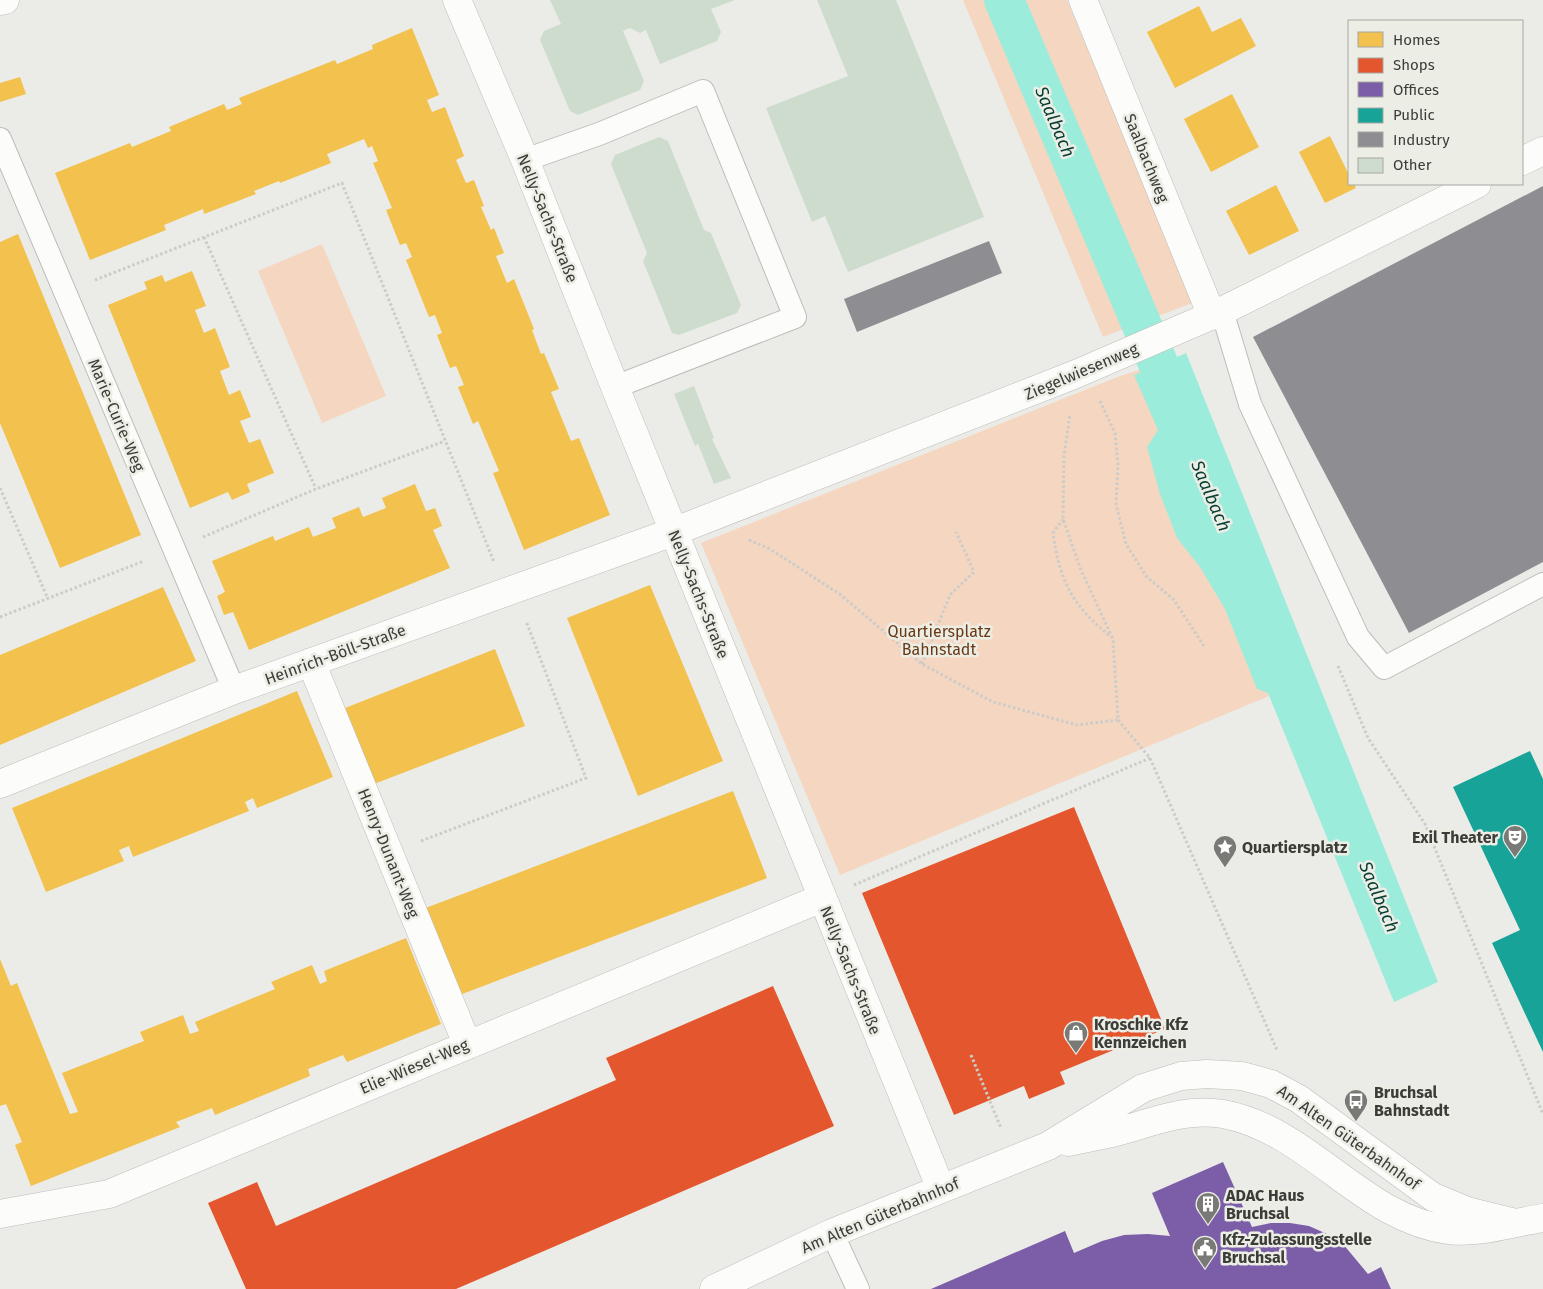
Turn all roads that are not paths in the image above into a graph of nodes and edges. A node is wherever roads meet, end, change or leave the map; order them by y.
1 (5, 0) edge
2 (457, 0) edge
3 (1083, 0) edge
4 (0, 1) edge
5 (0, 139) edge
6 (1543, 151) edge
7 (526, 160) junction
8 (1523, 161) edge
9 (1475, 185) edge
10 (1211, 316) junction
11 (615, 387) junction
12 (674, 532) junction
13 (1543, 584) edge
14 (311, 662) junction
15 (234, 690) junction
16 (0, 784) edge
17 (822, 898) junction
18 (466, 1044) junction
19 (1048, 1146) junction
20 (941, 1189) junction
21 (0, 1214) edge
22 (1543, 1218) edge
23 (1512, 1222) junction
24 (832, 1233) junction
25 (714, 1289) edge
26 (858, 1289) edge

1 - 4 street
2 - 7 street, Nelly-Sachs-Straße
3 - 10 street, Saalbachweg
5 - 15 lane, Marie-Curie-Weg
6 - 8 street
7 - 11 street, Nelly-Sachs-Straße
7 - 11 lane
9 - 10 street, Ziegelwiesenweg
10 - 12 street, Ziegelwiesenweg
10 - 13 lane
11 - 12 street, Nelly-Sachs-Straße
12 - 14 street, Heinrich-Böll-Straße
12 - 17 street, Nelly-Sachs-Straße
14 - 15 street, Heinrich-Böll-Straße
14 - 18 street, Henry-Dunant-Weg
15 - 16 street, Heinrich-Böll-Straße
17 - 18 street, Elie-Wiesel-Weg
17 - 20 street, Nelly-Sachs-Straße
18 - 21 street, Elie-Wiesel-Weg
19 - 20 street, Am Alten Güterbahnhof
19 - 23 street, Am Alten Güterbahnhof
19 - 23 street, Am Alten Güterbahnhof
20 - 24 street, Am Alten Güterbahnhof
22 - 23 street, Am Alten Güterbahnhof
24 - 25 street, Am Alten Güterbahnhof
24 - 26 lane

